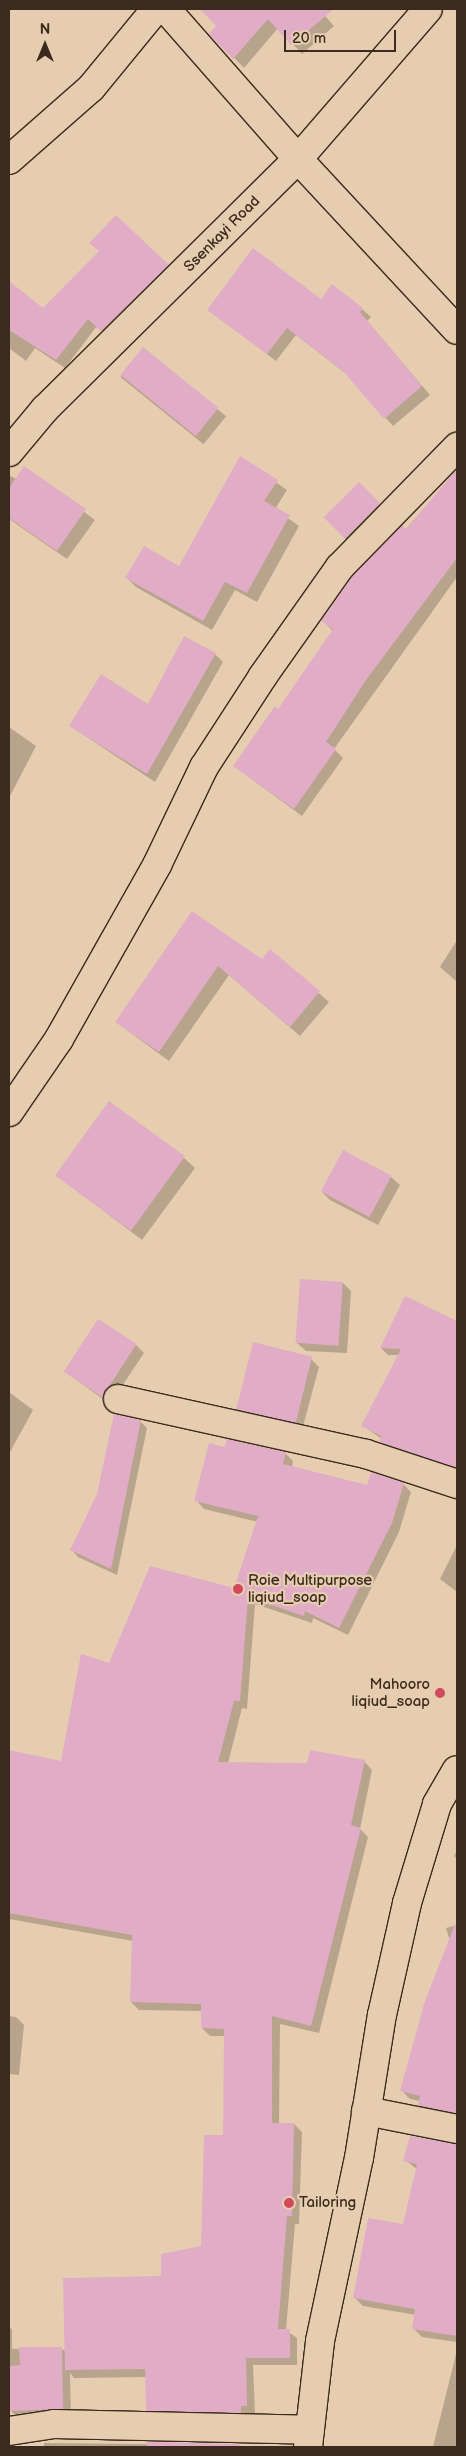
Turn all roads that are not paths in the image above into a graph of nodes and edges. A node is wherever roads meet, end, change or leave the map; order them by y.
1 (156, 9) edge
2 (166, 9) edge
3 (428, 10) edge
4 (298, 159) junction
5 (9, 160) edge
6 (457, 330) edge
7 (457, 448) edge
8 (9, 452) edge
9 (9, 1112) edge
10 (118, 1399) dead end
11 (457, 1484) edge
12 (457, 1770) edge
13 (366, 2111) junction
14 (457, 2129) edge
15 (9, 2431) edge
16 (309, 2439) edge

1 - 5 street
2 - 4 street
3 - 4 street, Ssenkayi Road
4 - 6 street
4 - 8 street, Ssenkayi Road
7 - 9 street
10 - 11 street
12 - 13 street
13 - 14 street
13 - 16 street
15 - 16 street

